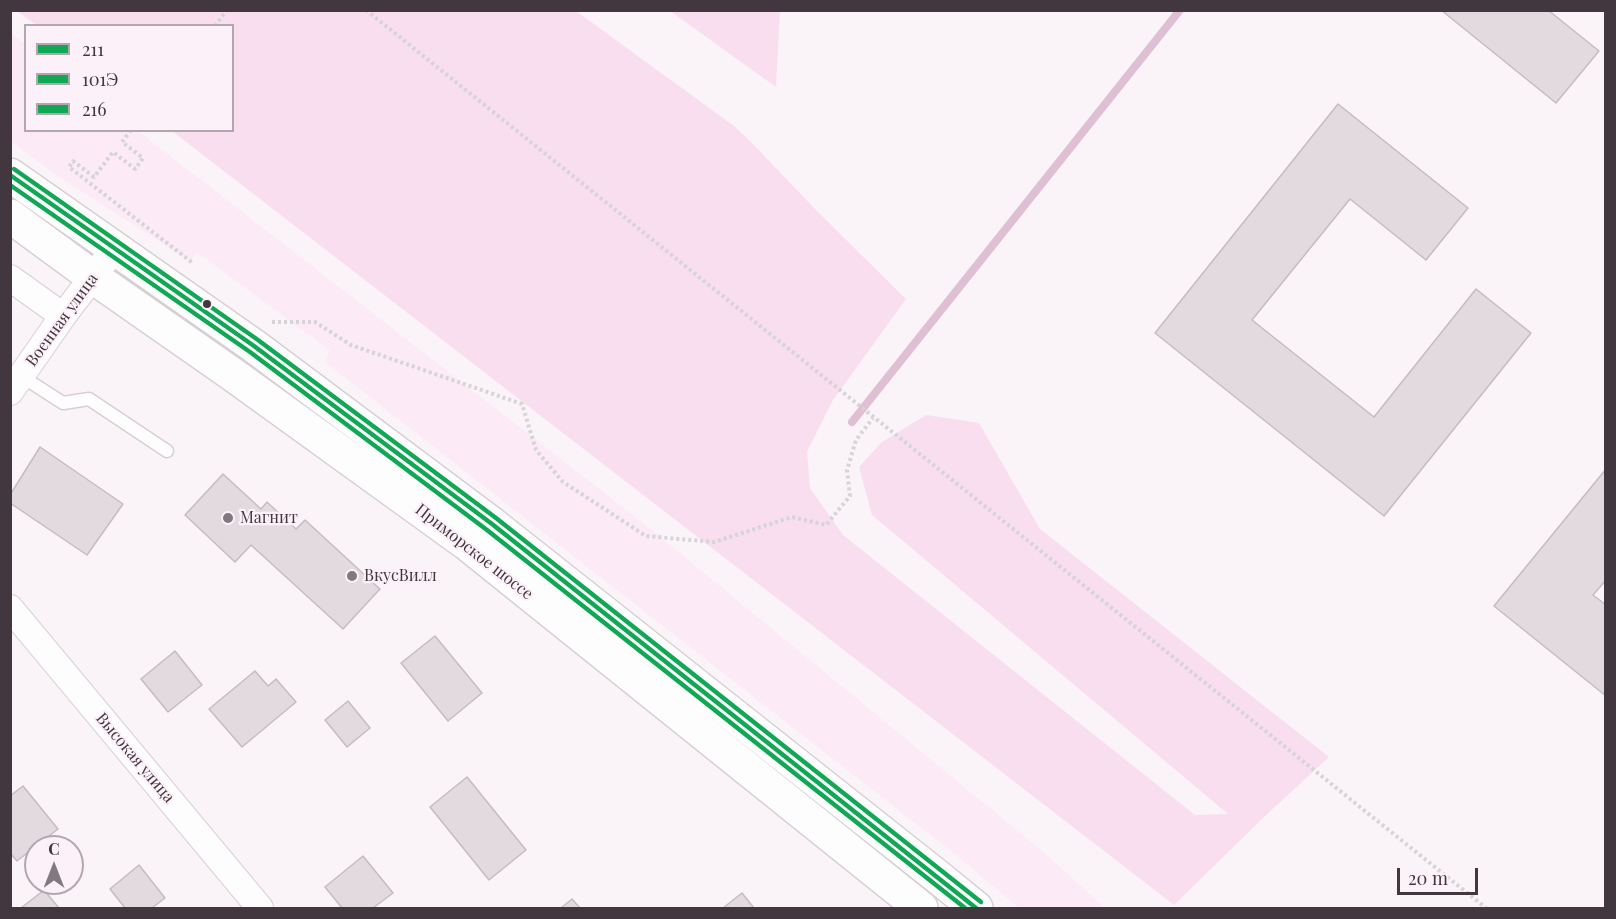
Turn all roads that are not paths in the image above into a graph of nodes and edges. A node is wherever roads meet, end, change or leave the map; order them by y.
1 (10, 175) edge
2 (10, 216) edge
3 (114, 249) junction
4 (93, 277) junction
5 (10, 278) edge
6 (63, 316) junction
7 (16, 384) edge
8 (167, 451) dead end
9 (10, 608) edge
10 (911, 906) edge
11 (260, 909) edge
12 (976, 909) edge

1 - 3 main road, Приморское шоссе
2 - 4 main road, Приморское шоссе
3 - 4 street, Военная улица
3 - 12 main road, Приморское шоссе
4 - 6 street, Военная улица
4 - 10 main road, Приморское шоссе
5 - 6 street
6 - 7 street, Военная улица
7 - 8 lane
9 - 11 street, Высокая улица

